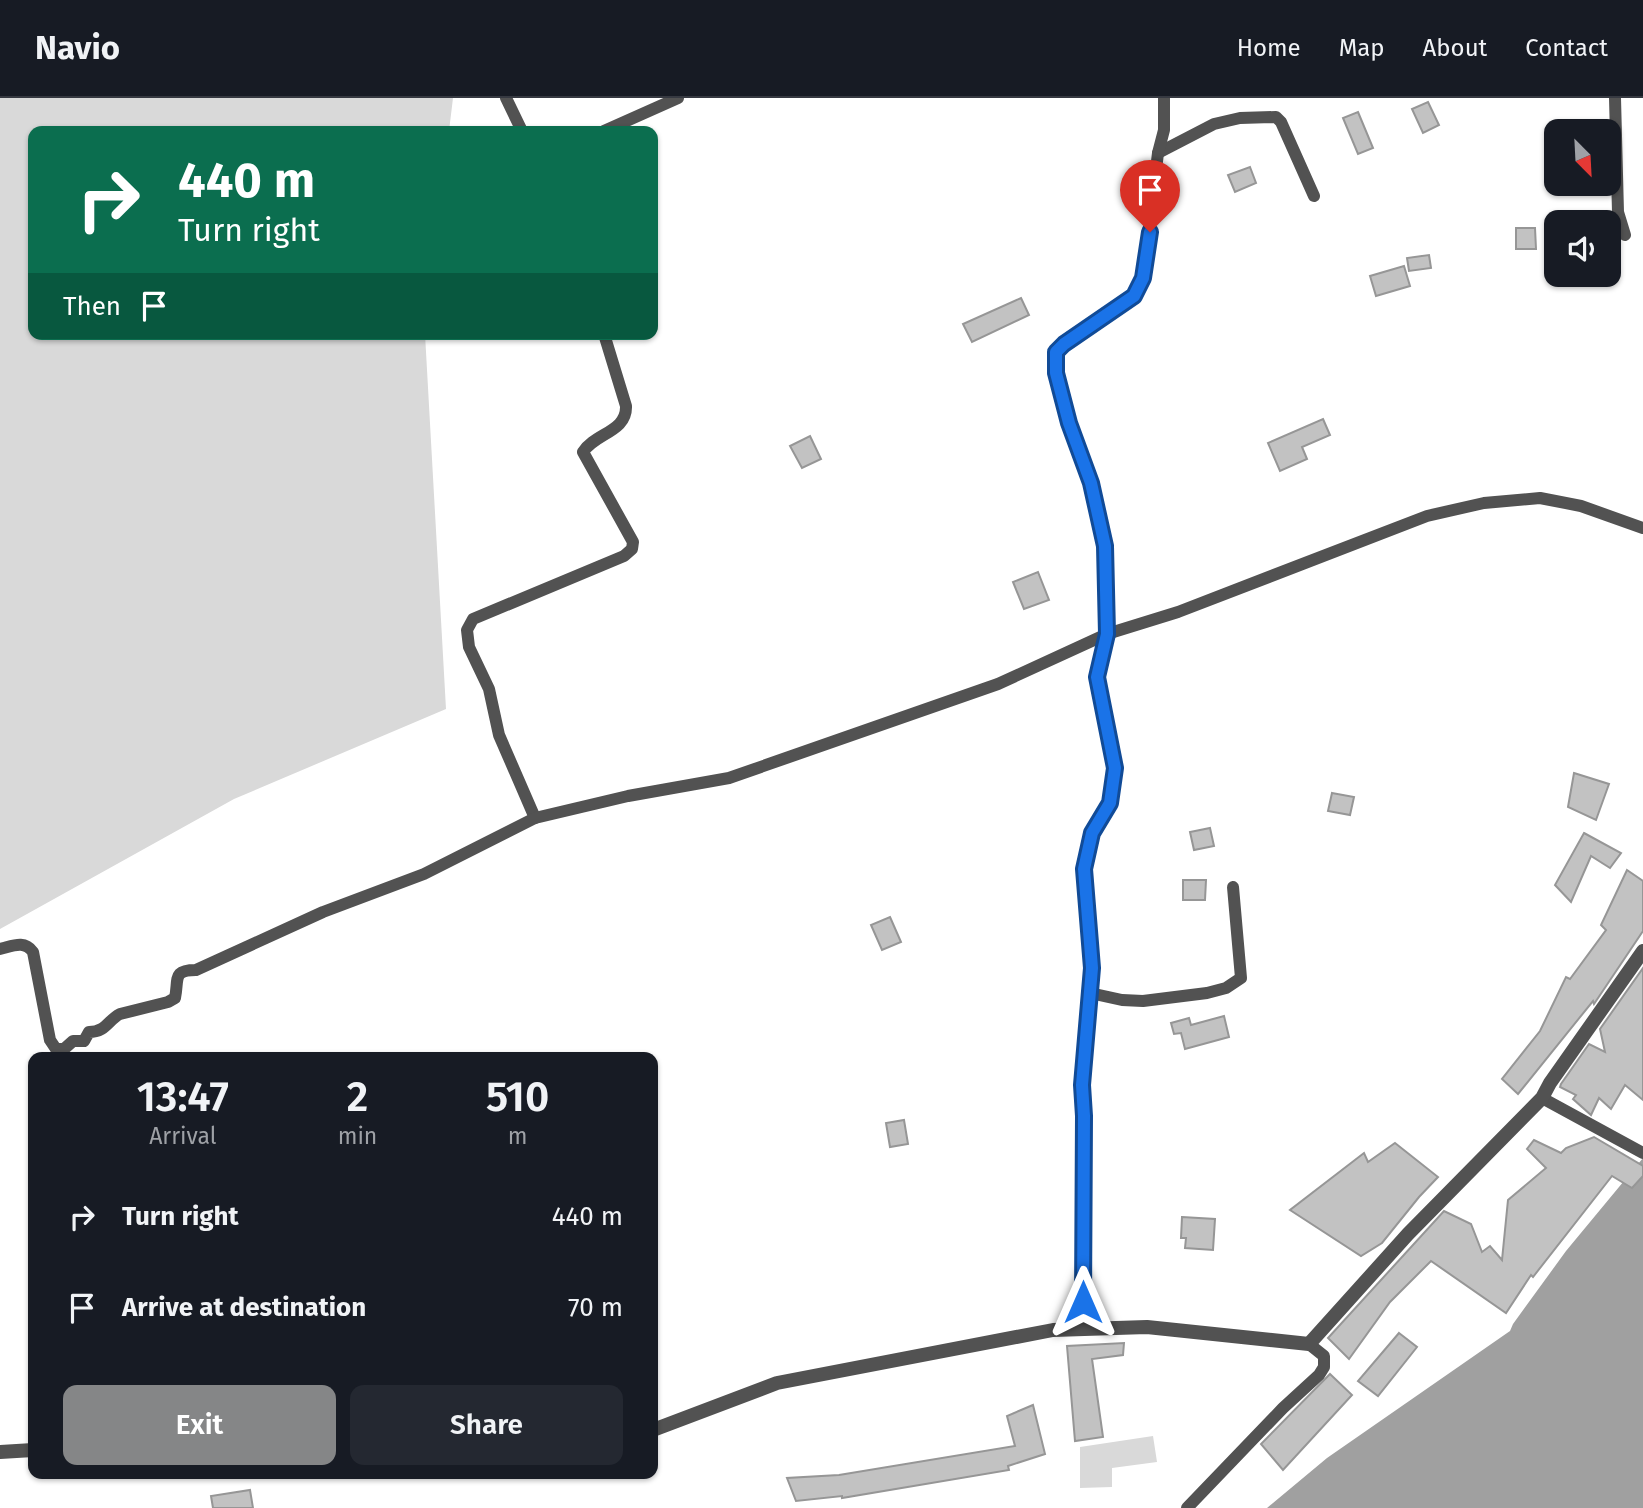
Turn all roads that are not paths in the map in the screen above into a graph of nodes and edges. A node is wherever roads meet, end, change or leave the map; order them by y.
1 (506, 98) edge
2 (678, 98) edge
3 (1164, 98) edge
4 (1615, 98) edge
5 (520, 126) edge
6 (615, 126) edge
7 (1158, 153) junction
8 (1314, 196) dead end
9 (1625, 235) dead end
10 (606, 340) edge
11 (1643, 528) edge
12 (1107, 634) junction
13 (535, 818) junction
14 (1233, 887) dead end
15 (0, 949) edge
16 (1643, 951) edge
17 (1090, 993) junction
18 (1542, 1098) junction
19 (1643, 1153) edge
20 (1083, 1329) junction
21 (1309, 1345) junction
22 (658, 1428) edge
23 (28, 1450) edge
24 (0, 1452) edge
25 (1187, 1508) edge

1 - 5 street
2 - 6 street
3 - 7 street
4 - 9 street
7 - 8 street
7 - 12 street
10 - 13 street
11 - 12 street
12 - 13 street
12 - 17 street
13 - 15 street
14 - 17 street
16 - 18 street
17 - 20 street
18 - 19 street
18 - 21 street
20 - 21 street
20 - 22 street
21 - 25 street
23 - 24 street

